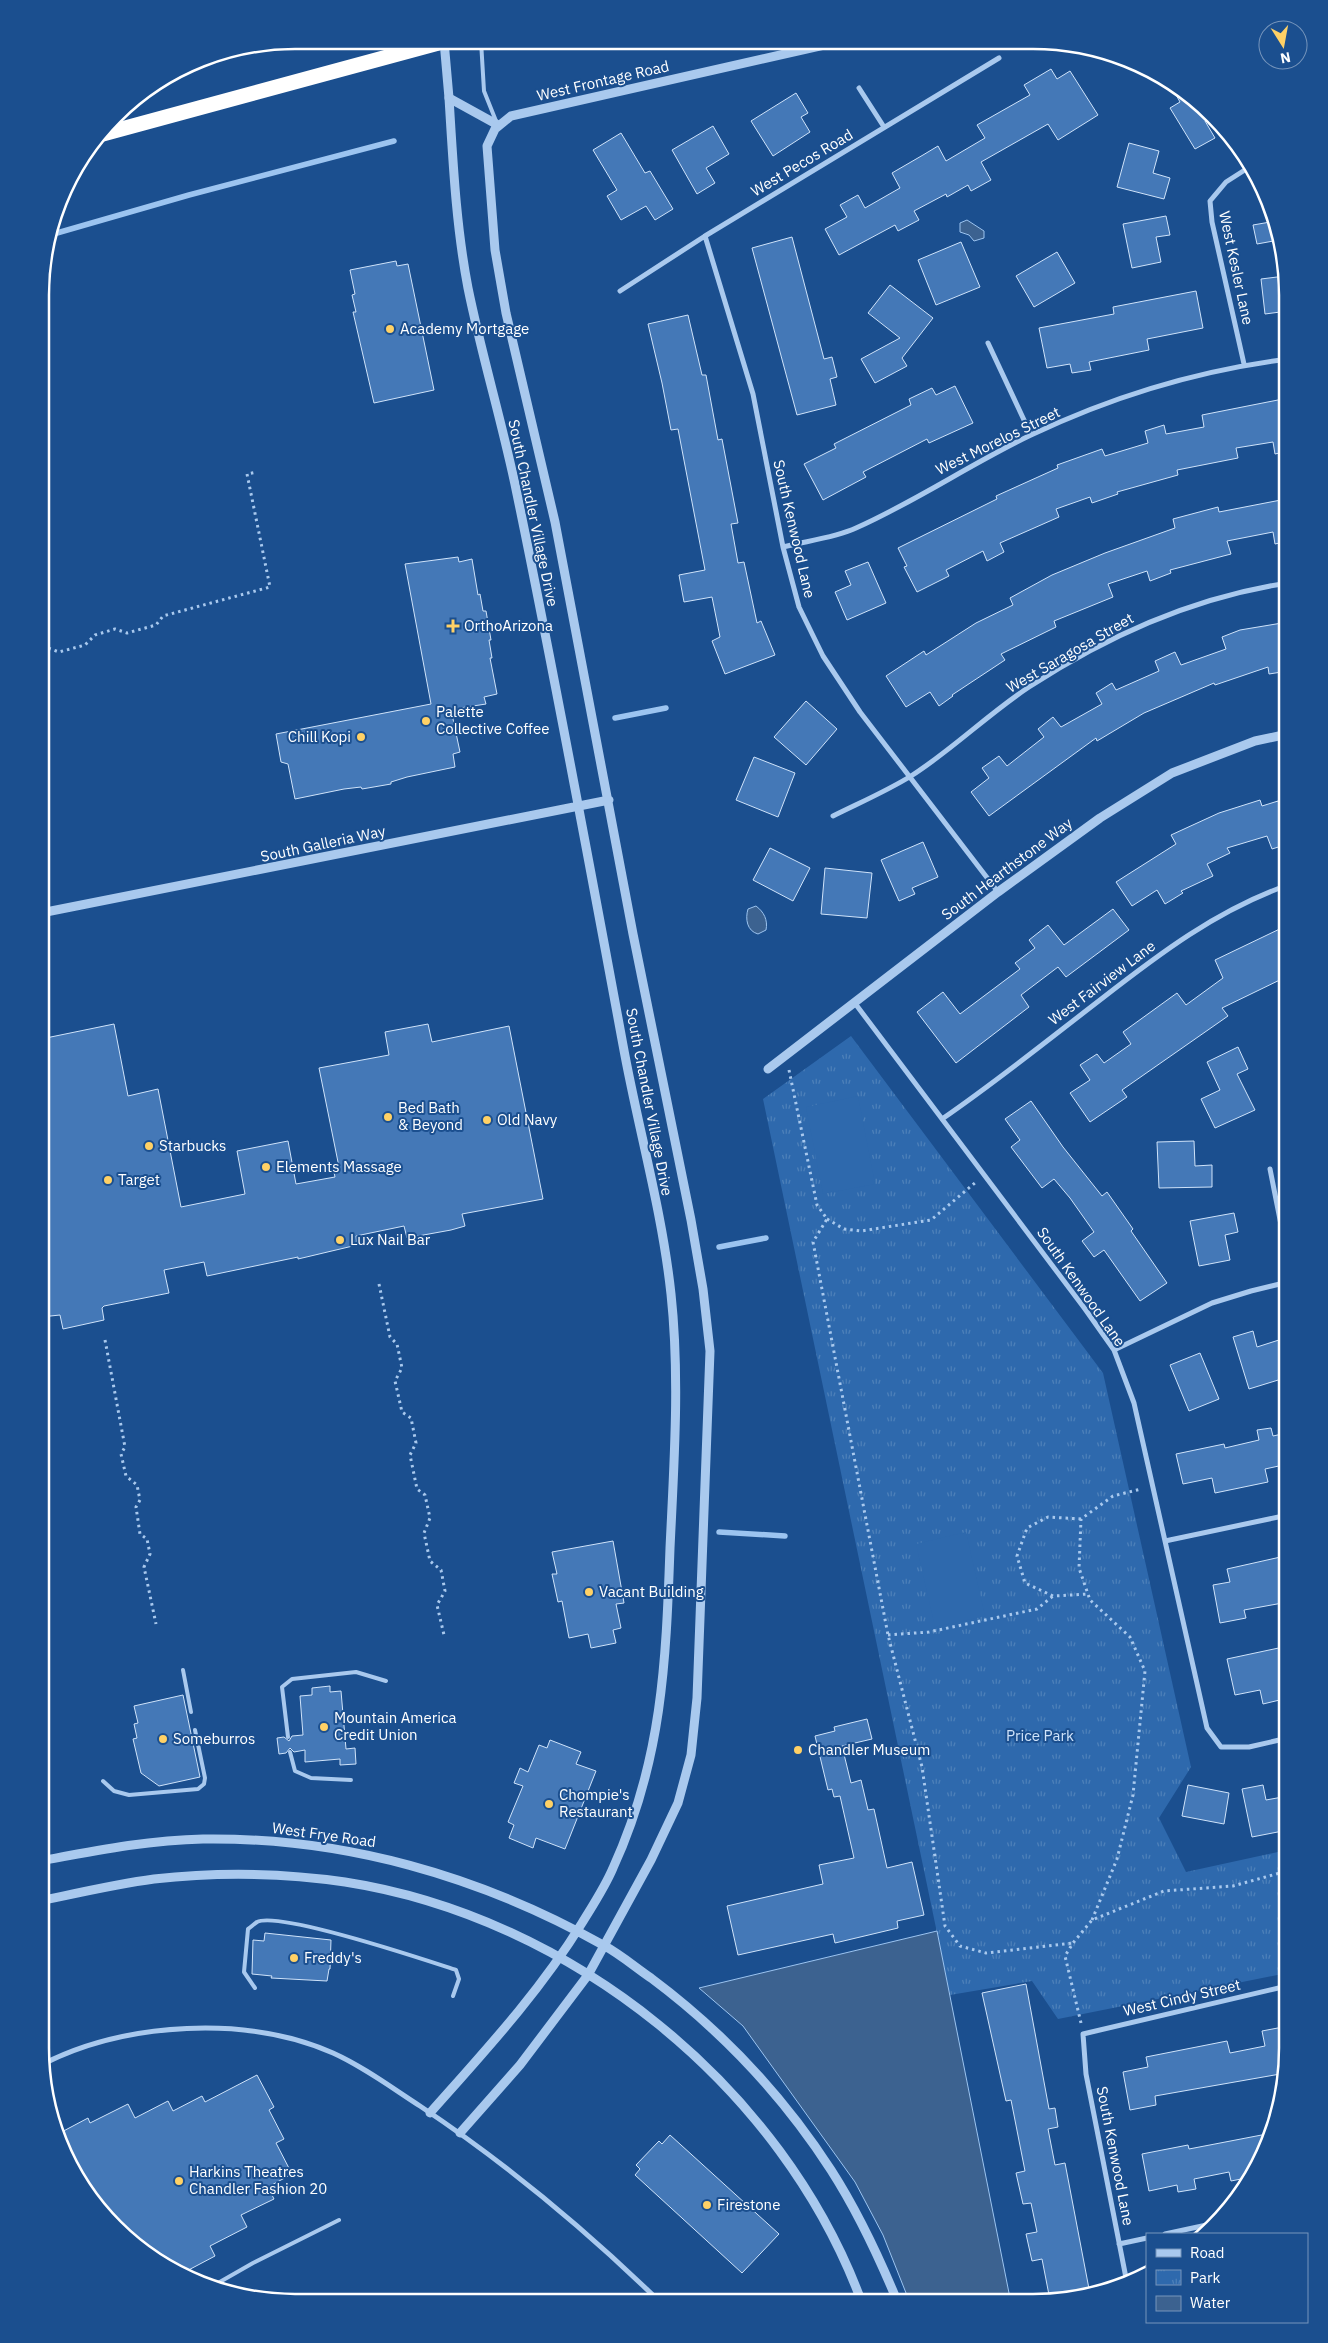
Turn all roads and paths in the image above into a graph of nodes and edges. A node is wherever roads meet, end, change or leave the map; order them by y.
1 (416, 49) edge
2 (446, 49) edge
3 (481, 49) edge
4 (806, 49) edge
5 (999, 58) dead end
6 (859, 88) dead end
7 (449, 98) junction
8 (498, 125) junction
9 (884, 127) junction
10 (111, 132) edge
11 (1245, 170) edge
12 (705, 236) junction
13 (620, 291) dead end
14 (988, 344) dead end
15 (1279, 360) edge
16 (1244, 364) junction
17 (1031, 435) junction
18 (257, 472) dead end
19 (783, 547) junction
20 (1279, 584) edge
21 (49, 648) edge
22 (1279, 736) edge
23 (911, 776) junction
24 (610, 800) junction
25 (579, 806) junction
26 (833, 816) dead end
27 (1279, 888) edge
28 (998, 892) junction
29 (49, 911) edge
30 (854, 1002) junction
31 (780, 1059) junction
32 (768, 1069) dead end
33 (942, 1119) junction
34 (1270, 1169) dead end
35 (984, 1175) junction
36 (1279, 1214) edge
37 (827, 1219) junction
38 (379, 1284) dead end
39 (1279, 1284) edge
40 (105, 1340) dead end
41 (1114, 1350) junction
42 (1153, 1487) junction
43 (1279, 1517) edge
44 (1081, 1519) junction
45 (1165, 1542) junction
46 (1088, 1594) junction
47 (1053, 1596) junction
48 (156, 1624) dead end
49 (444, 1635) dead end
50 (888, 1635) junction
51 (183, 1670) dead end
52 (386, 1681) dead end
53 (191, 1712) dead end
54 (196, 1730) dead end
55 (288, 1737) dead end
56 (1279, 1740) edge
57 (290, 1752) dead end
58 (351, 1780) dead end
59 (103, 1781) dead end
60 (49, 1859) edge
61 (1279, 1874) edge
62 (49, 1899) edge
63 (1092, 1920) junction
64 (577, 1931) junction
65 (1073, 1943) junction
66 (604, 1945) junction
67 (559, 1959) junction
68 (588, 1975) junction
69 (254, 1988) dead end
70 (1279, 1988) edge
71 (452, 1996) dead end
72 (1083, 2034) junction
73 (49, 2061) edge
74 (430, 2113) junction
75 (460, 2133) junction
76 (339, 2220) dead end
77 (1203, 2226) edge
78 (1170, 2233) edge
79 (1146, 2238) edge
80 (1119, 2244) junction
81 (1126, 2276) edge
82 (219, 2282) edge
83 (652, 2294) edge
84 (858, 2294) edge
85 (894, 2294) edge

1 - 10 highway
2 - 7 street, South Chandler Village Drive, bridge
3 - 8 lane
4 - 8 street, West Frontage Road
5 - 9 street, West Pecos Road
6 - 9 street
7 - 8 street
7 - 25 street, South Chandler Village Drive
8 - 24 street, South Chandler Village Drive
9 - 12 street, West Pecos Road
11 - 16 street, West Kesler Lane
12 - 13 street, West Pecos Road
12 - 19 street, South Kenwood Lane
14 - 17 street
15 - 16 street, West Morelos Street
16 - 17 street, West Morelos Street
17 - 19 street, West Morelos Street
18 - 21 path
19 - 23 street, South Kenwood Lane
20 - 23 street, West Saragosa Street
22 - 28 street, South Hearthstone Way
23 - 26 street, West Saragosa Street
23 - 28 street, South Kenwood Lane
24 - 25 street, South Galleria Way
24 - 66 street, South Chandler Village Drive
25 - 29 street, South Galleria Way
25 - 64 street, South Chandler Village Drive
27 - 33 street, West Fairview Lane
28 - 30 street, South Hearthstone Way
30 - 31 street, South Hearthstone Way
30 - 33 street, South Kenwood Lane
31 - 32 street, South Hearthstone Way
31 - 37 path
33 - 35 street, South Kenwood Lane
34 - 36 street
35 - 37 path
35 - 41 street, South Kenwood Lane
37 - 50 path
38 - 49 path
39 - 41 street
40 - 48 path
41 - 42 street, South Kenwood Lane
42 - 44 path
42 - 45 street, South Kenwood Lane
43 - 45 street
44 - 46 path
44 - 47 path
45 - 56 street, South Kenwood Lane
46 - 47 path
46 - 63 path
47 - 50 path
50 - 65 path
51 - 53 lane
52 - 55 lane
54 - 59 lane
57 - 58 lane
60 - 64 street, West Frye Road
61 - 63 path
62 - 67 street
63 - 65 path
64 - 66 street, West Frye Road
64 - 67 street, South Chandler Village Drive
65 - 72 path
66 - 68 street, South Chandler Village Drive
66 - 85 street
67 - 68 street
67 - 74 street, South Chandler Village Drive
68 - 75 street, South Chandler Village Drive
68 - 84 street
69 - 71 lane
70 - 72 street, West Cindy Street
72 - 80 street, South Kenwood Lane
73 - 74 street
74 - 75 street
75 - 83 street
76 - 82 lane
77 - 78 street
79 - 80 street
80 - 81 street, South Kenwood Lane

